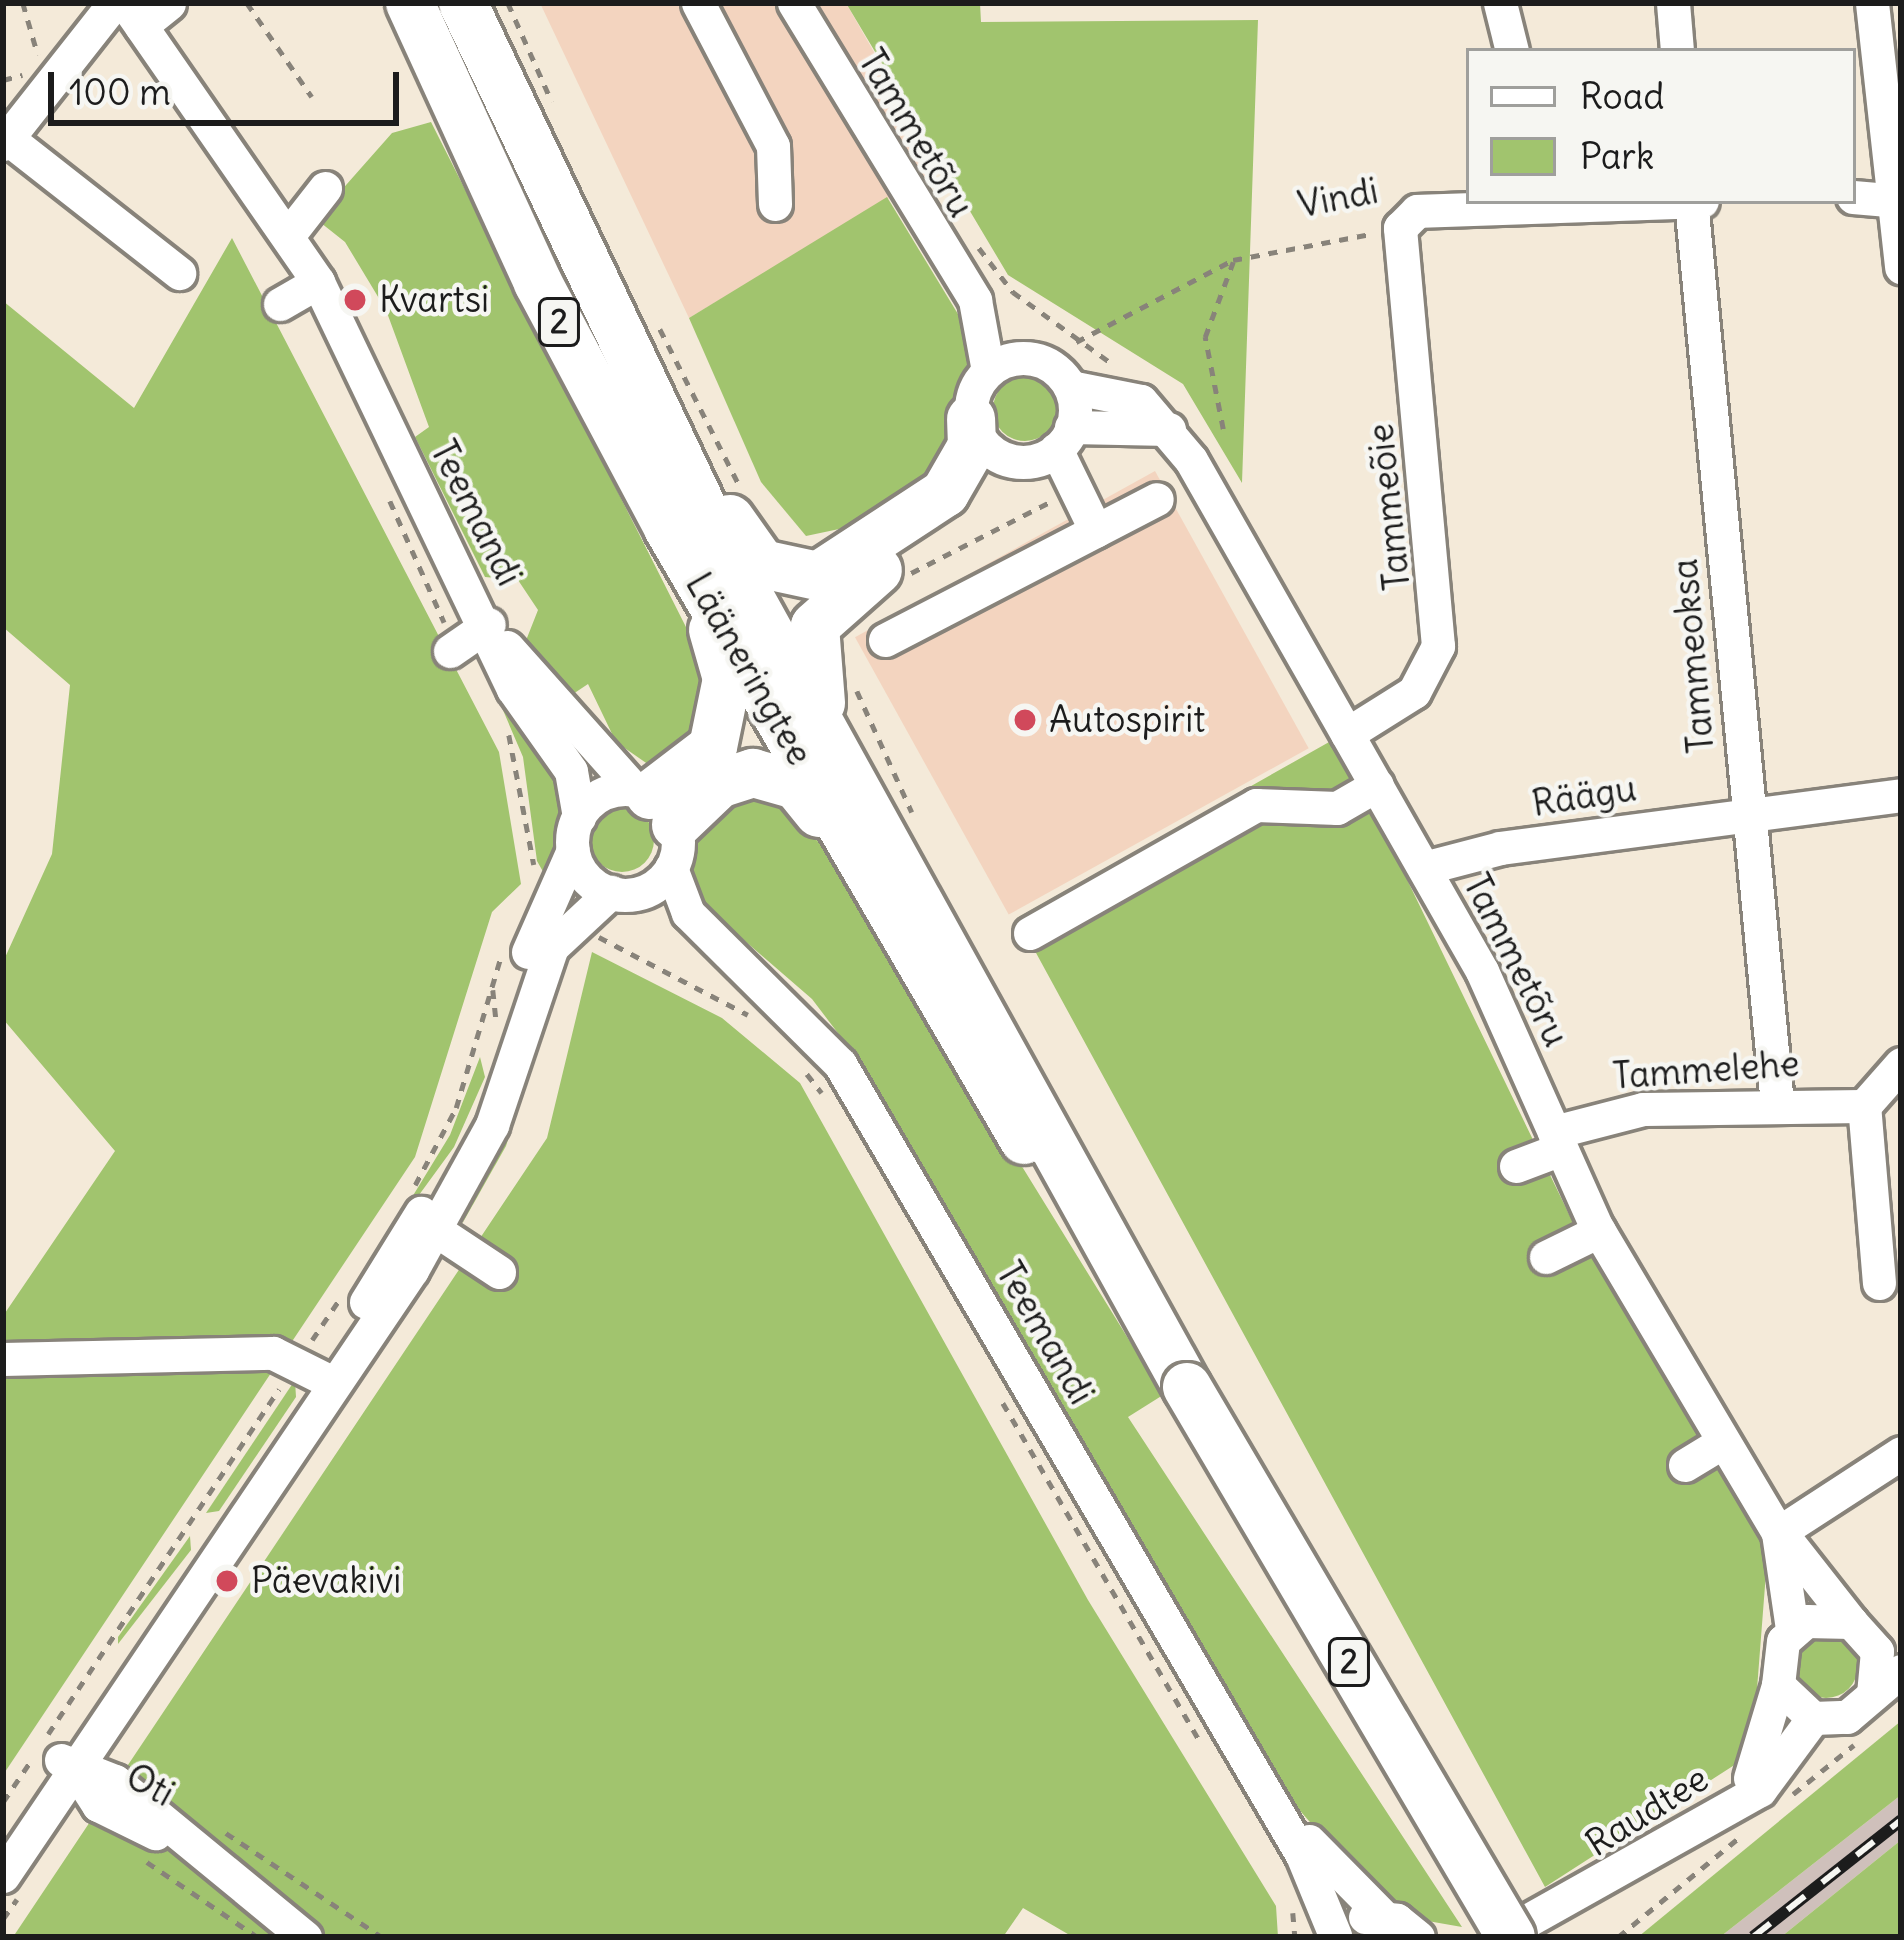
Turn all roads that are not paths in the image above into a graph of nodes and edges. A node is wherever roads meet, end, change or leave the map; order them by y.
1 (114, 3) edge
2 (169, 3) edge
3 (410, 3) edge
4 (463, 3) edge
5 (698, 3) edge
6 (794, 3) edge
7 (1500, 3) edge
8 (1673, 3) edge
9 (1872, 3) edge
10 (133, 14) edge
11 (1511, 48) edge
12 (1677, 48) edge
13 (5, 141) edge
14 (325, 188) dead end
15 (1856, 197) edge
16 (1891, 200) junction
17 (775, 204) dead end
18 (1547, 204) edge
19 (1695, 204) edge
20 (1400, 228) joint
21 (290, 232) junction
22 (1901, 267) edge
23 (179, 274) dead end
24 (317, 283) junction
25 (975, 300) junction
26 (280, 304) dead end
27 (640, 337) junction
28 (1034, 359) junction
29 (988, 371) junction
30 (1070, 387) junction
31 (971, 419) junction
32 (1171, 429) junction
33 (394, 436) junction
34 (1064, 438) junction
35 (1006, 459) junction
36 (1157, 499) dead end
37 (668, 528) junction
38 (1096, 531) junction
39 (474, 639) junction
40 (885, 640) dead end
41 (1347, 734) junction
42 (1377, 785) junction
43 (1901, 795) edge
44 (873, 810) junction
45 (1746, 811) junction
46 (658, 820) junction
47 (576, 833) junction
48 (856, 858) junction
49 (1424, 868) junction
50 (624, 893) junction
51 (563, 909) junction
52 (1030, 933) dead end
53 (724, 948) junction
54 (1901, 1064) edge
55 (1777, 1104) junction
56 (1864, 1106) junction
57 (1558, 1140) junction
58 (1516, 1166) dead end
59 (426, 1223) junction
60 (1599, 1231) junction
61 (1546, 1256) dead end
62 (499, 1272) dead end
63 (1879, 1283) dead end
64 (1141, 1306) junction
65 (3, 1359) edge
66 (323, 1378) junction
67 (1723, 1442) junction
68 (1901, 1453) edge
69 (1685, 1465) dead end
70 (1778, 1533) junction
71 (1792, 1629) junction
72 (1874, 1632) edge
73 (1901, 1671) edge
74 (1778, 1685) junction
75 (1873, 1694) junction
76 (1813, 1718) junction
77 (67, 1764) junction
78 (1261, 1785) junction
79 (1744, 1797) junction
80 (3, 1845) edge
81 (3, 1876) edge
82 (1592, 1891) junction
83 (1383, 1916) junction
84 (1334, 1936) edge
85 (305, 1937) edge
86 (1418, 1937) edge
87 (1498, 1937) edge
88 (1511, 1937) edge
89 (1537, 1937) edge

1 - 13 street
2 - 10 street
3 - 37 highway, Lääneringtee / 2
4 - 27 highway, Lääneringtee / 2
5 - 17 street
6 - 25 street, Tammetõru
7 - 11 street
8 - 12 street
9 - 16 street
10 - 21 street
13 - 23 street
14 - 21 street
15 - 16 street
16 - 22 street
18 - 20 street, Vindi
19 - 45 street, Tammeoksa
20 - 41 street, Tammeõie
21 - 24 street
21 - 33 street
24 - 26 street
24 - 33 street
25 - 28 street, Tammetõru
25 - 29 street, Tammetõru
27 - 31 highway
27 - 44 highway, Lääneringtee / 2
28 - 29 street
28 - 30 street
29 - 31 street
30 - 32 street, Tammetõru
30 - 34 street
31 - 35 street
32 - 34 street
32 - 41 street, Tammetõru
33 - 39 street, Teemandi
34 - 35 street
34 - 38 street
35 - 44 highway
36 - 38 street
37 - 46 highway
37 - 48 highway, Lääneringtee / 2
38 - 40 street
39 - 46 street, Teemandi
39 - 47 street, Teemandi
41 - 42 street, Tammetõru
42 - 49 street, Tammetõru
42 - 52 street
43 - 45 street, Räägu
44 - 64 highway, Lääneringtee / 2
45 - 49 street, Räägu
45 - 55 street, Tammeoksa
46 - 47 street
46 - 48 highway
46 - 50 street
46 - 53 street, Teemandi
47 - 50 street, Teemandi
47 - 51 street
48 - 64 highway, Lääneringtee / 2
49 - 57 street, Tammetõru
50 - 51 street
50 - 53 street, Teemandi
51 - 59 street
53 - 78 street, Teemandi
54 - 56 street
55 - 56 street, Tammelehe
55 - 57 street, Tammelehe
56 - 63 street
57 - 58 street, Tammelehe
57 - 60 street, Tammetõru
59 - 62 street
59 - 66 street
59 - 77 street
60 - 61 street
60 - 67 street, Tammetõru
64 - 88 highway, Lääneringtee / 2, bridge
65 - 66 street
66 - 77 street
67 - 69 street
67 - 70 street, Tammetõru
68 - 70 street
70 - 71 street, Tammetõru
70 - 72 street, Tammetõru
71 - 72 street
71 - 74 street, Raudtee
72 - 75 street
73 - 75 street
74 - 76 street
74 - 79 street, Raudtee
75 - 76 street
76 - 79 street, Raudtee
77 - 80 street
77 - 81 street
77 - 85 street, Oti
78 - 83 street, Teemandi
78 - 84 street, Teemandi
79 - 82 street, Raudtee
82 - 87 street, Raudtee
82 - 89 street, Raudtee
83 - 84 street
83 - 86 street

